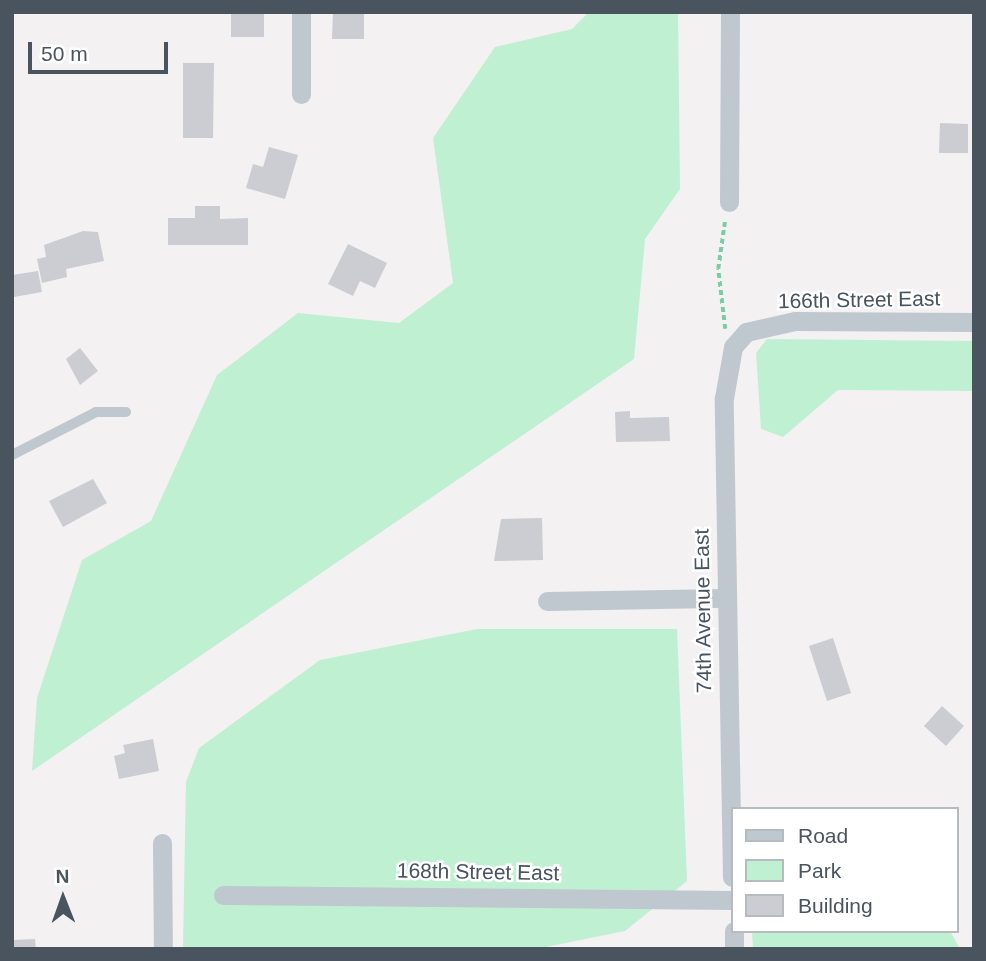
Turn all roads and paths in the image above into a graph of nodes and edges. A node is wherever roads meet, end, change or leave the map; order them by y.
1 (301, 12) edge
2 (730, 12) edge
3 (301, 94) dead end
4 (729, 202) joint
5 (974, 322) edge
6 (739, 339) junction
7 (126, 412) dead end
8 (12, 455) edge
9 (726, 598) junction
10 (547, 601) dead end
11 (730, 807) edge
12 (162, 842) dead end
13 (223, 895) dead end
14 (730, 900) edge
15 (163, 949) edge

1 - 3 street
2 - 4 street
4 - 6 path
5 - 6 street, 166th Street East
6 - 9 street, 74th Avenue East
7 - 8 lane
9 - 10 street
9 - 11 street, 74th Avenue East
12 - 15 street
13 - 14 street, 168th Street East

